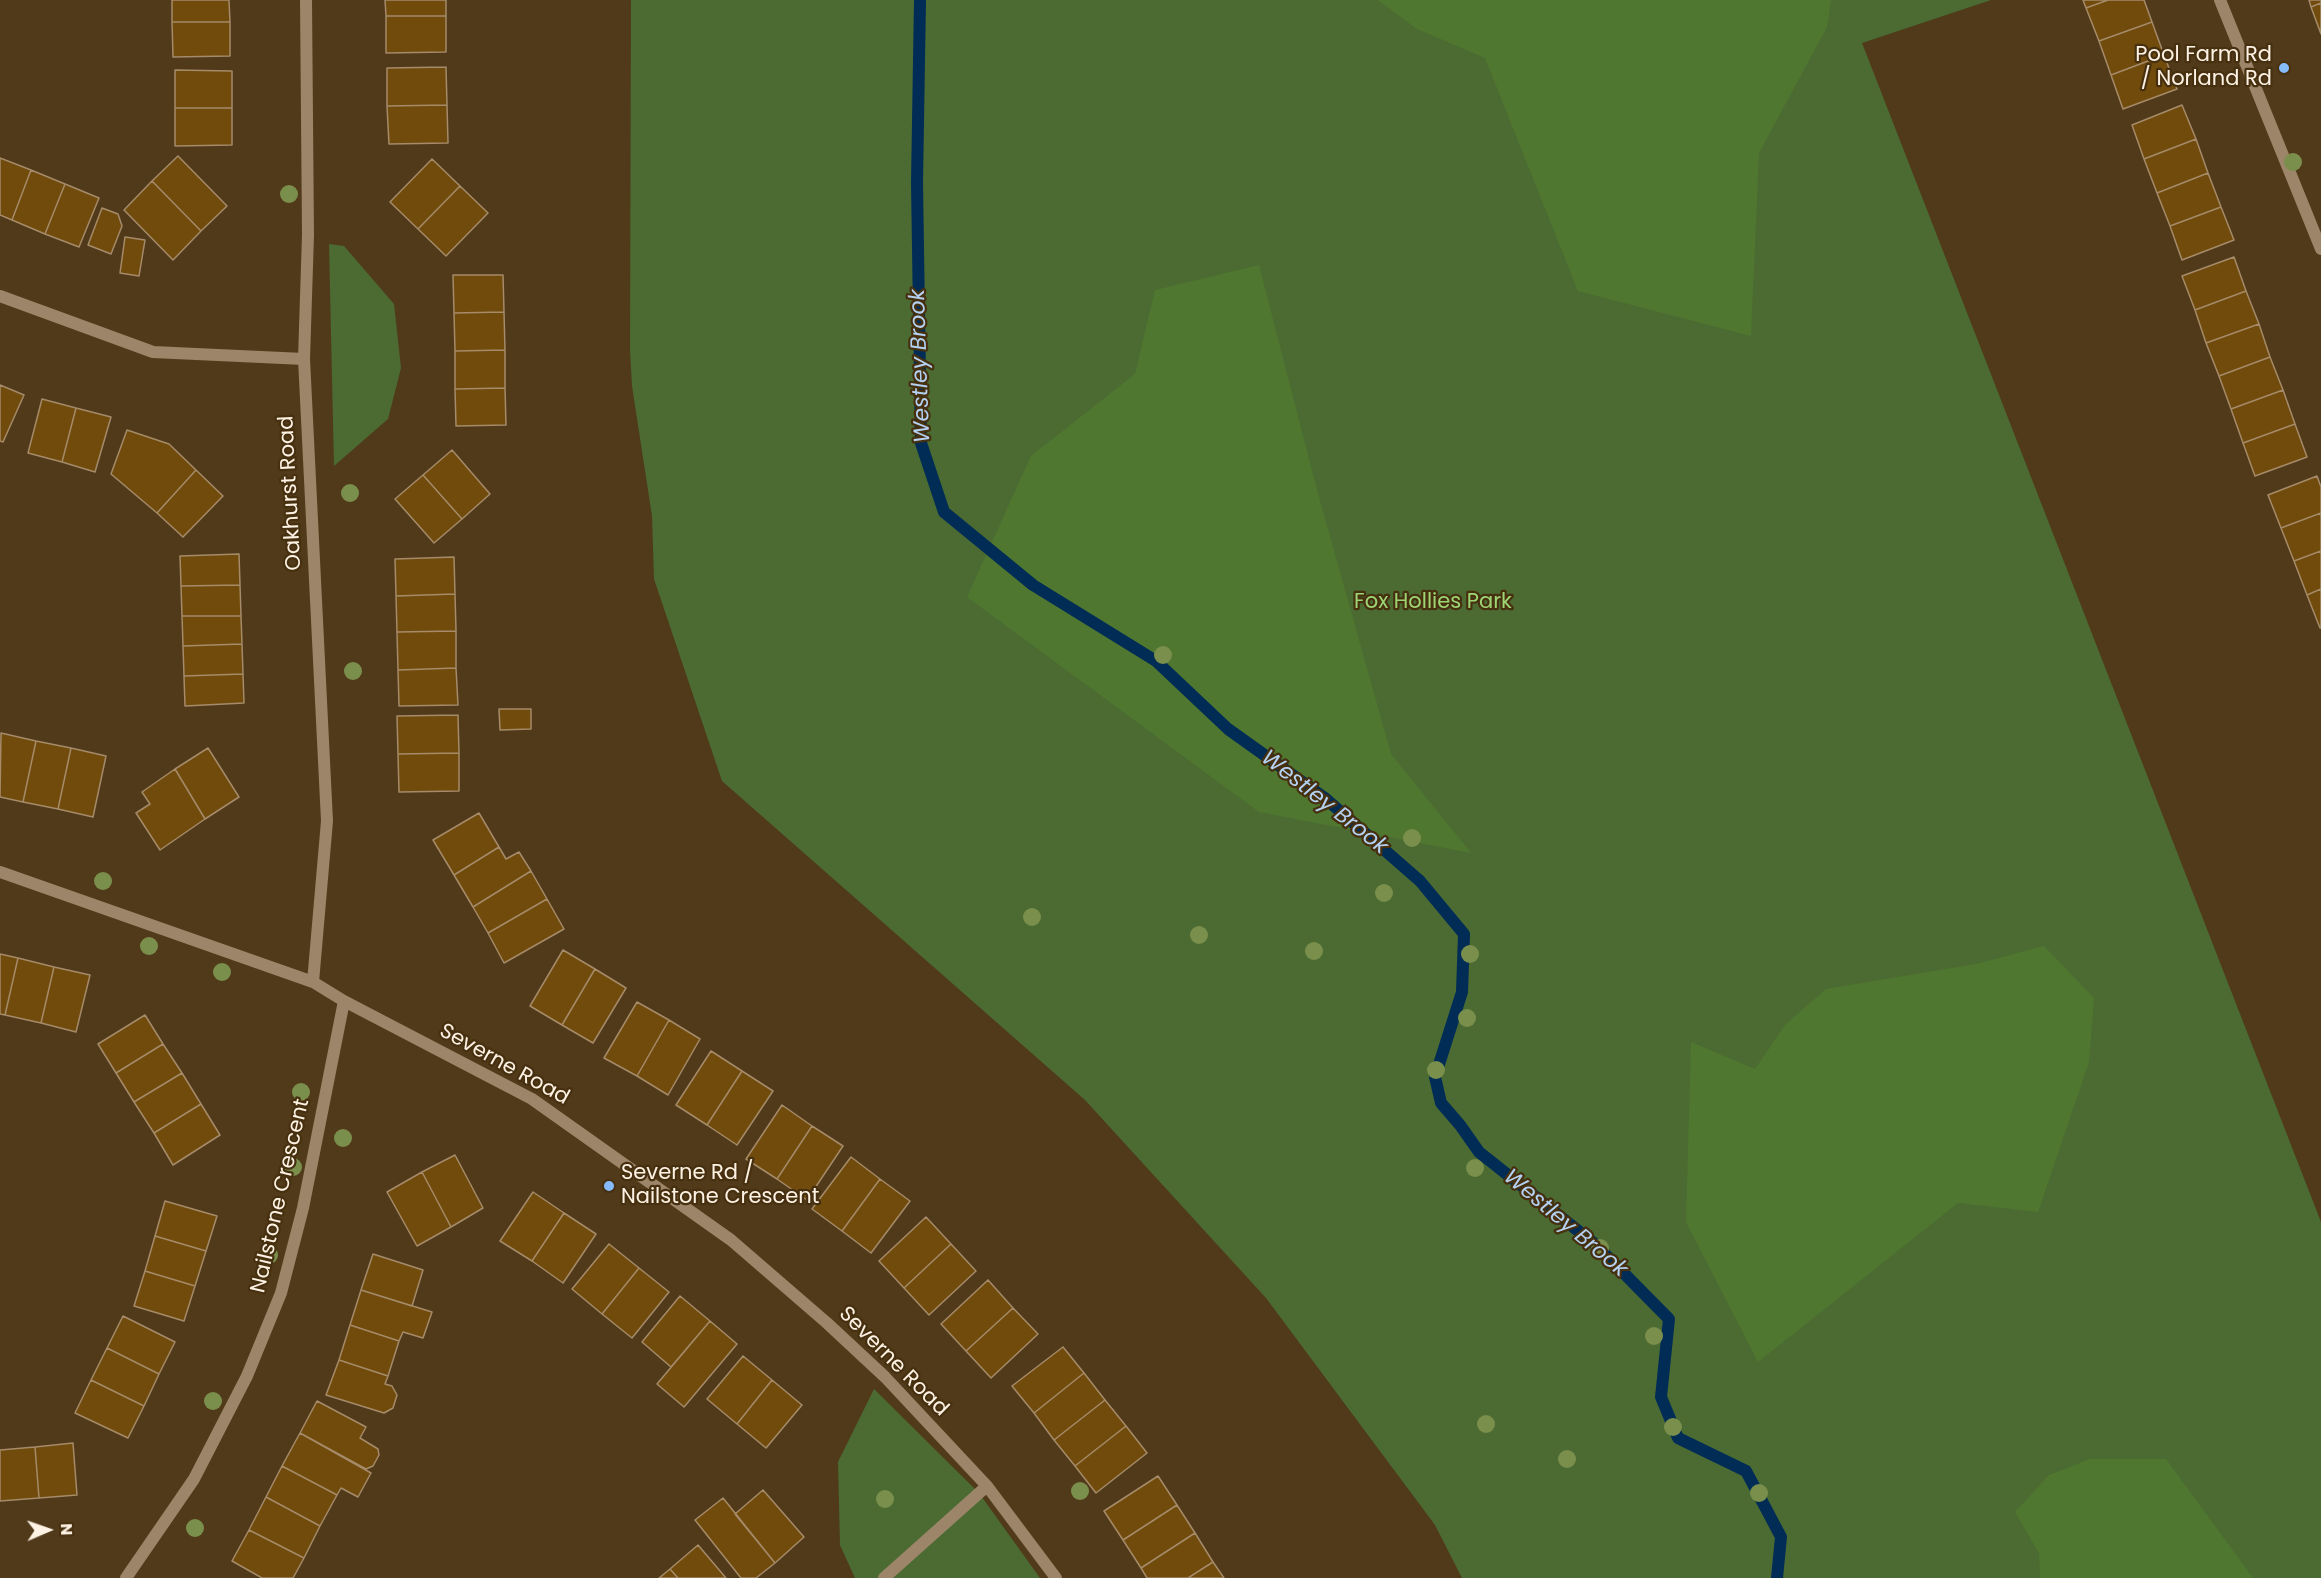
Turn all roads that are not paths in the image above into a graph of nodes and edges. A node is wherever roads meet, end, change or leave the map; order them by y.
1 (306, 0) edge
2 (2220, 0) edge
3 (2321, 249) edge
4 (0, 297) edge
5 (304, 359) junction
6 (0, 872) edge
7 (313, 982) junction
8 (344, 1001) junction
9 (987, 1486) junction
10 (126, 1578) edge
11 (884, 1578) edge
12 (1056, 1578) edge

1 - 5 street, Oakhurst Road
2 - 3 street
4 - 5 street
5 - 7 street, Oakhurst Road
6 - 7 street, Severne Road
7 - 8 street, Severne Road
8 - 9 street, Severne Road
8 - 10 street, Nailstone Crescent
9 - 11 street
9 - 12 street, Severne Road

